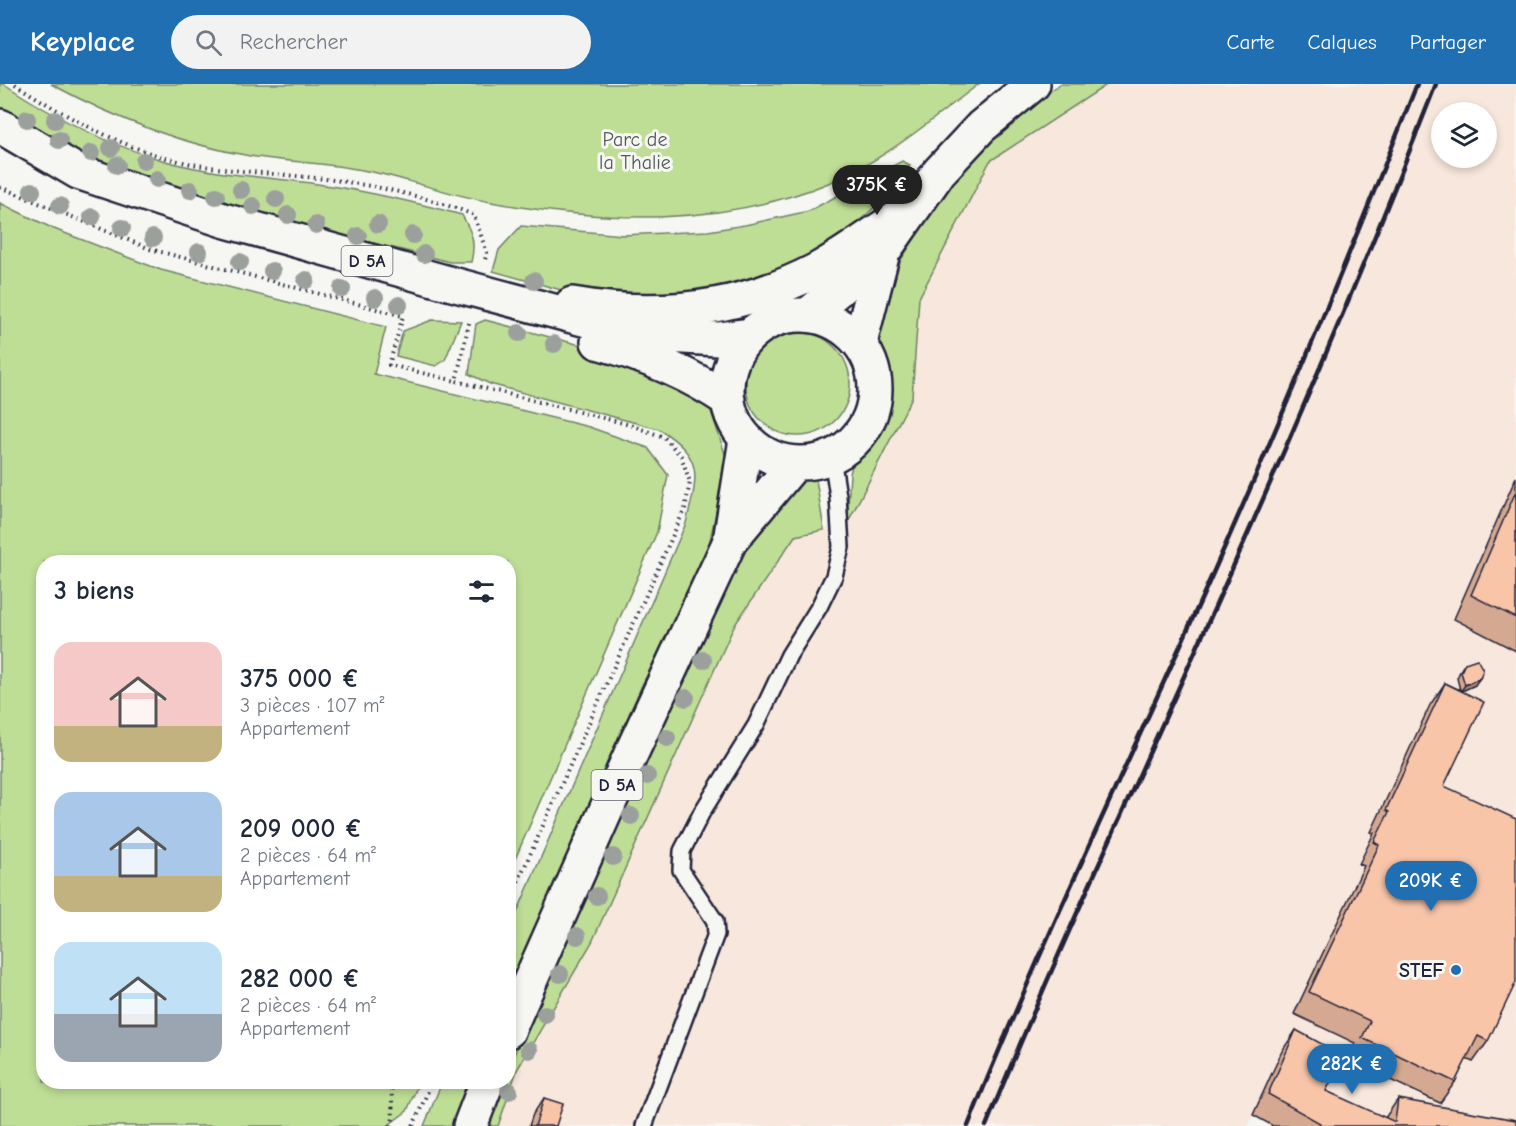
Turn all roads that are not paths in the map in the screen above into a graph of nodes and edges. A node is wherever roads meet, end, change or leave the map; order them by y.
1 (1033, 84) edge
2 (0, 126) edge
3 (0, 153) edge
4 (913, 207) junction
5 (883, 252) junction
6 (441, 281) junction
7 (808, 315) junction
8 (750, 335) junction
9 (860, 343) junction
10 (728, 400) junction
11 (746, 439) junction
12 (832, 457) junction
13 (795, 463) junction
14 (730, 541) junction
15 (516, 1012) edge
16 (484, 1089) edge
17 (470, 1126) edge
18 (644, 1126) edge

1 - 4 main road
2 - 6 main road, D 5A
3 - 10 main road, D 5A
4 - 5 main road
4 - 6 main road
5 - 7 main road
5 - 9 main road
6 - 8 main road, D 5A
7 - 8 main road
7 - 9 main road
8 - 10 main road
9 - 12 main road
10 - 11 main road
11 - 13 main road
11 - 14 main road, D 5A
12 - 13 main road
12 - 18 lane
13 - 14 main road, D 5A
14 - 15 main road, D 5A
16 - 17 main road

